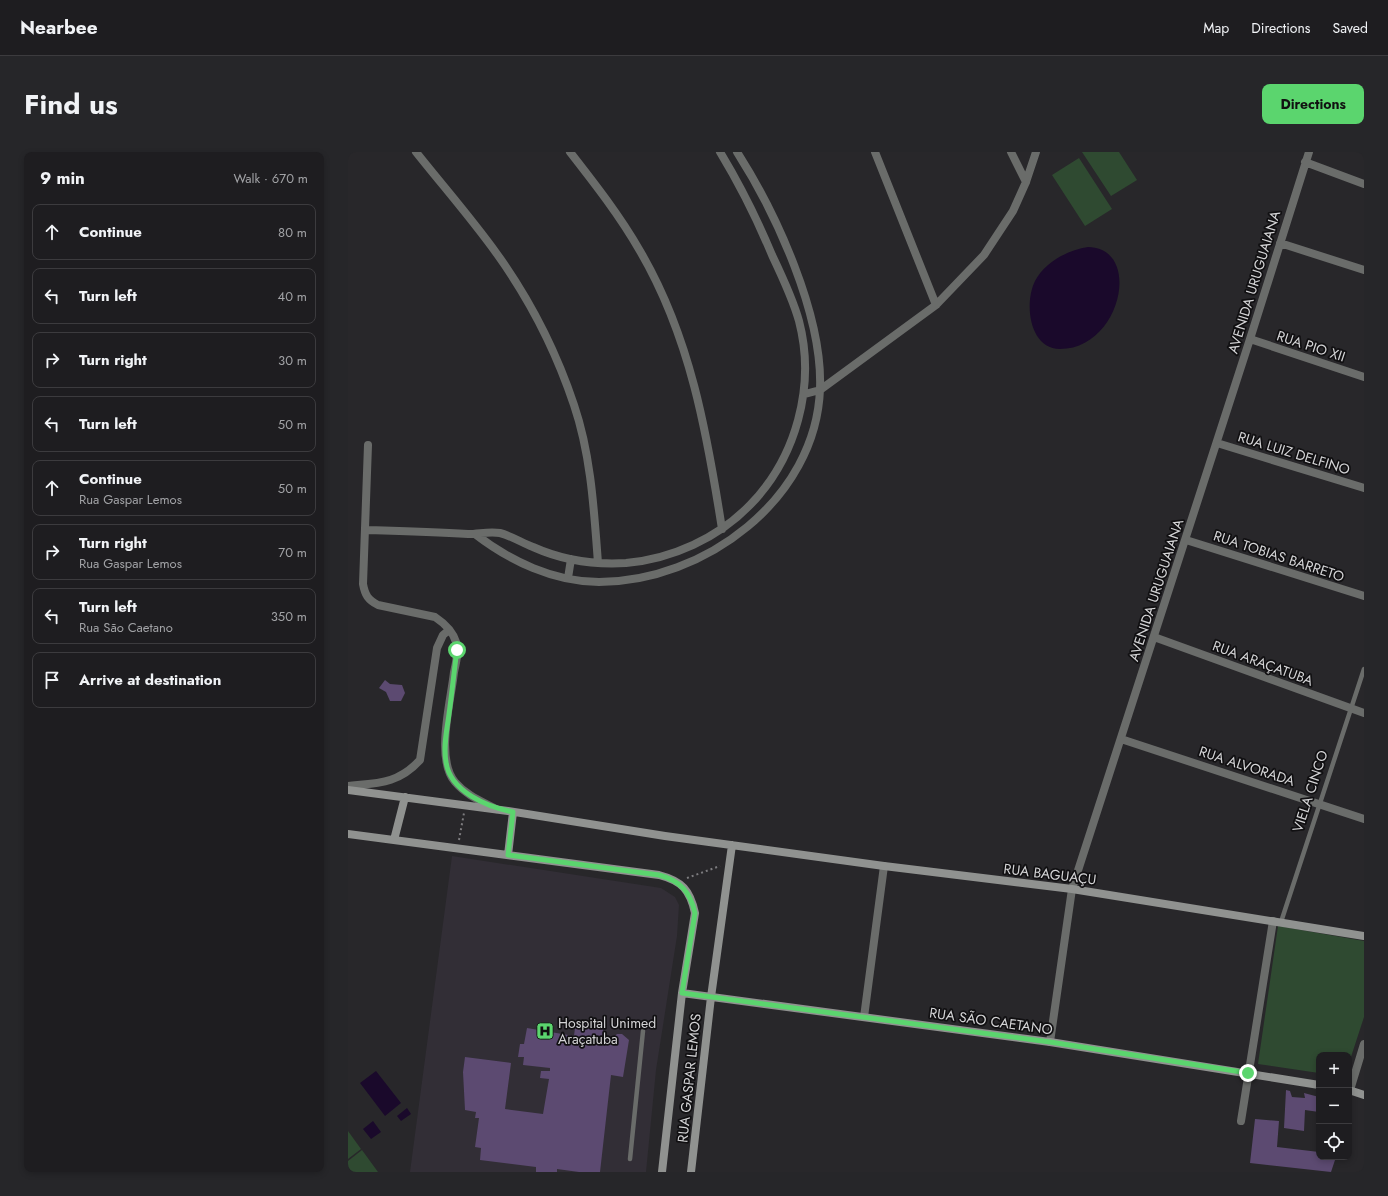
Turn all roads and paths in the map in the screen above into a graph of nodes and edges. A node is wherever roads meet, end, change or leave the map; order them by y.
1 (416, 152) edge
2 (570, 152) edge
3 (720, 152) edge
4 (737, 152) edge
5 (875, 152) edge
6 (1011, 152) edge
7 (1036, 152) edge
8 (1309, 152) edge
9 (1305, 162) junction
10 (1026, 182) junction
11 (1364, 184) edge
12 (1280, 243) junction
13 (1364, 270) edge
14 (936, 305) junction
15 (1250, 339) junction
16 (1364, 377) edge
17 (820, 390) junction
18 (805, 394) junction
19 (1217, 443) junction
20 (368, 444) dead end
21 (1364, 488) edge
22 (722, 529) junction
23 (365, 530) junction
24 (475, 534) junction
25 (1186, 540) junction
26 (688, 547) junction
27 (571, 559) junction
28 (694, 561) junction
29 (598, 563) junction
30 (568, 578) junction
31 (1364, 596) edge
32 (449, 630) junction
33 (1154, 637) junction
34 (1364, 669) edge
35 (1352, 708) junction
36 (1364, 713) edge
37 (1121, 739) junction
38 (348, 786) edge
39 (348, 790) edge
40 (405, 797) junction
41 (1319, 804) junction
42 (465, 806) junction
43 (498, 810) junction
44 (513, 812) junction
45 (1364, 819) edge
46 (348, 834) edge
47 (394, 840) junction
48 (732, 845) junction
49 (457, 849) junction
50 (508, 855) junction
51 (729, 862) junction
52 (884, 866) junction
53 (678, 882) junction
54 (1072, 889) junction
55 (1277, 922) junction
56 (1364, 936) edge
57 (682, 993) junction
58 (711, 996) junction
59 (864, 1017) junction
60 (643, 1030) dead end
61 (1050, 1042) junction
62 (1364, 1044) edge
63 (1248, 1073) junction
64 (1316, 1084) edge
65 (1350, 1088) edge
66 (1352, 1091) edge
67 (1364, 1095) edge
68 (1241, 1121) dead end
69 (630, 1159) dead end
70 (662, 1172) edge
71 (691, 1172) edge

1 - 29 street
2 - 22 street
3 - 18 street
4 - 17 street
5 - 14 street
6 - 10 street
7 - 10 street
8 - 9 street, AVENIDA URUGUAIANA
9 - 11 street
9 - 12 street, AVENIDA URUGUAIANA
10 - 14 street
12 - 13 street
12 - 15 street, AVENIDA URUGUAIANA
14 - 17 street
15 - 16 street, RUA PIO XII
15 - 19 street, AVENIDA URUGUAIANA
17 - 18 street
17 - 28 street
18 - 22 street
19 - 21 street, RUA LUIZ DELFINO
19 - 25 street, AVENIDA URUGUAIANA
20 - 23 street
22 - 26 street
23 - 24 street
23 - 32 street
24 - 27 street
24 - 30 street
25 - 31 street, RUA TOBIAS BARRETO
25 - 33 street, AVENIDA URUGUAIANA
26 - 28 street
26 - 29 street
27 - 29 street
27 - 30 street
28 - 30 street
32 - 38 street
32 - 43 street
33 - 35 street, RUA ARAÇATUBA
33 - 37 street, AVENIDA URUGUAIANA
34 - 35 lane, VIELA CINCO
35 - 36 street, RUA ARAÇATUBA
35 - 41 lane, VIELA CINCO
37 - 41 street, RUA ALVORADA
37 - 54 street, AVENIDA URUGUAIANA
39 - 40 main road, RUA BAGUAÇU
40 - 42 main road, RUA BAGUAÇU
40 - 47 main road
41 - 45 street, RUA ALVORADA
41 - 55 lane, VIELA CINCO
42 - 43 main road, RUA BAGUAÇU
42 - 49 path
43 - 44 main road, RUA BAGUAÇU
44 - 48 main road, RUA BAGUAÇU
44 - 50 main road
46 - 47 main road
47 - 49 main road
48 - 51 main road, RUA GASPAR LEMOS
48 - 52 main road, RUA BAGUAÇU
49 - 50 main road
50 - 53 main road
51 - 53 path
51 - 58 main road, RUA GASPAR LEMOS
52 - 54 main road, RUA BAGUAÇU
52 - 59 street
53 - 57 main road, RUA GASPAR LEMOS
54 - 55 main road, RUA BAGUAÇU
54 - 61 street, AVENIDA URUGUAIANA
55 - 56 main road, RUA BAGUAÇU
55 - 63 street, VIELA CINCO
57 - 58 main road, RUA SÃO CAETANO
57 - 70 main road, RUA GASPAR LEMOS
58 - 59 main road, RUA SÃO CAETANO
58 - 71 main road, RUA GASPAR LEMOS
59 - 61 main road, RUA SÃO CAETANO
60 - 69 lane
61 - 63 main road, RUA SÃO CAETANO
62 - 65 street
63 - 64 main road, RUA SÃO CAETANO
63 - 68 street, VIELA CINCO
66 - 67 main road

